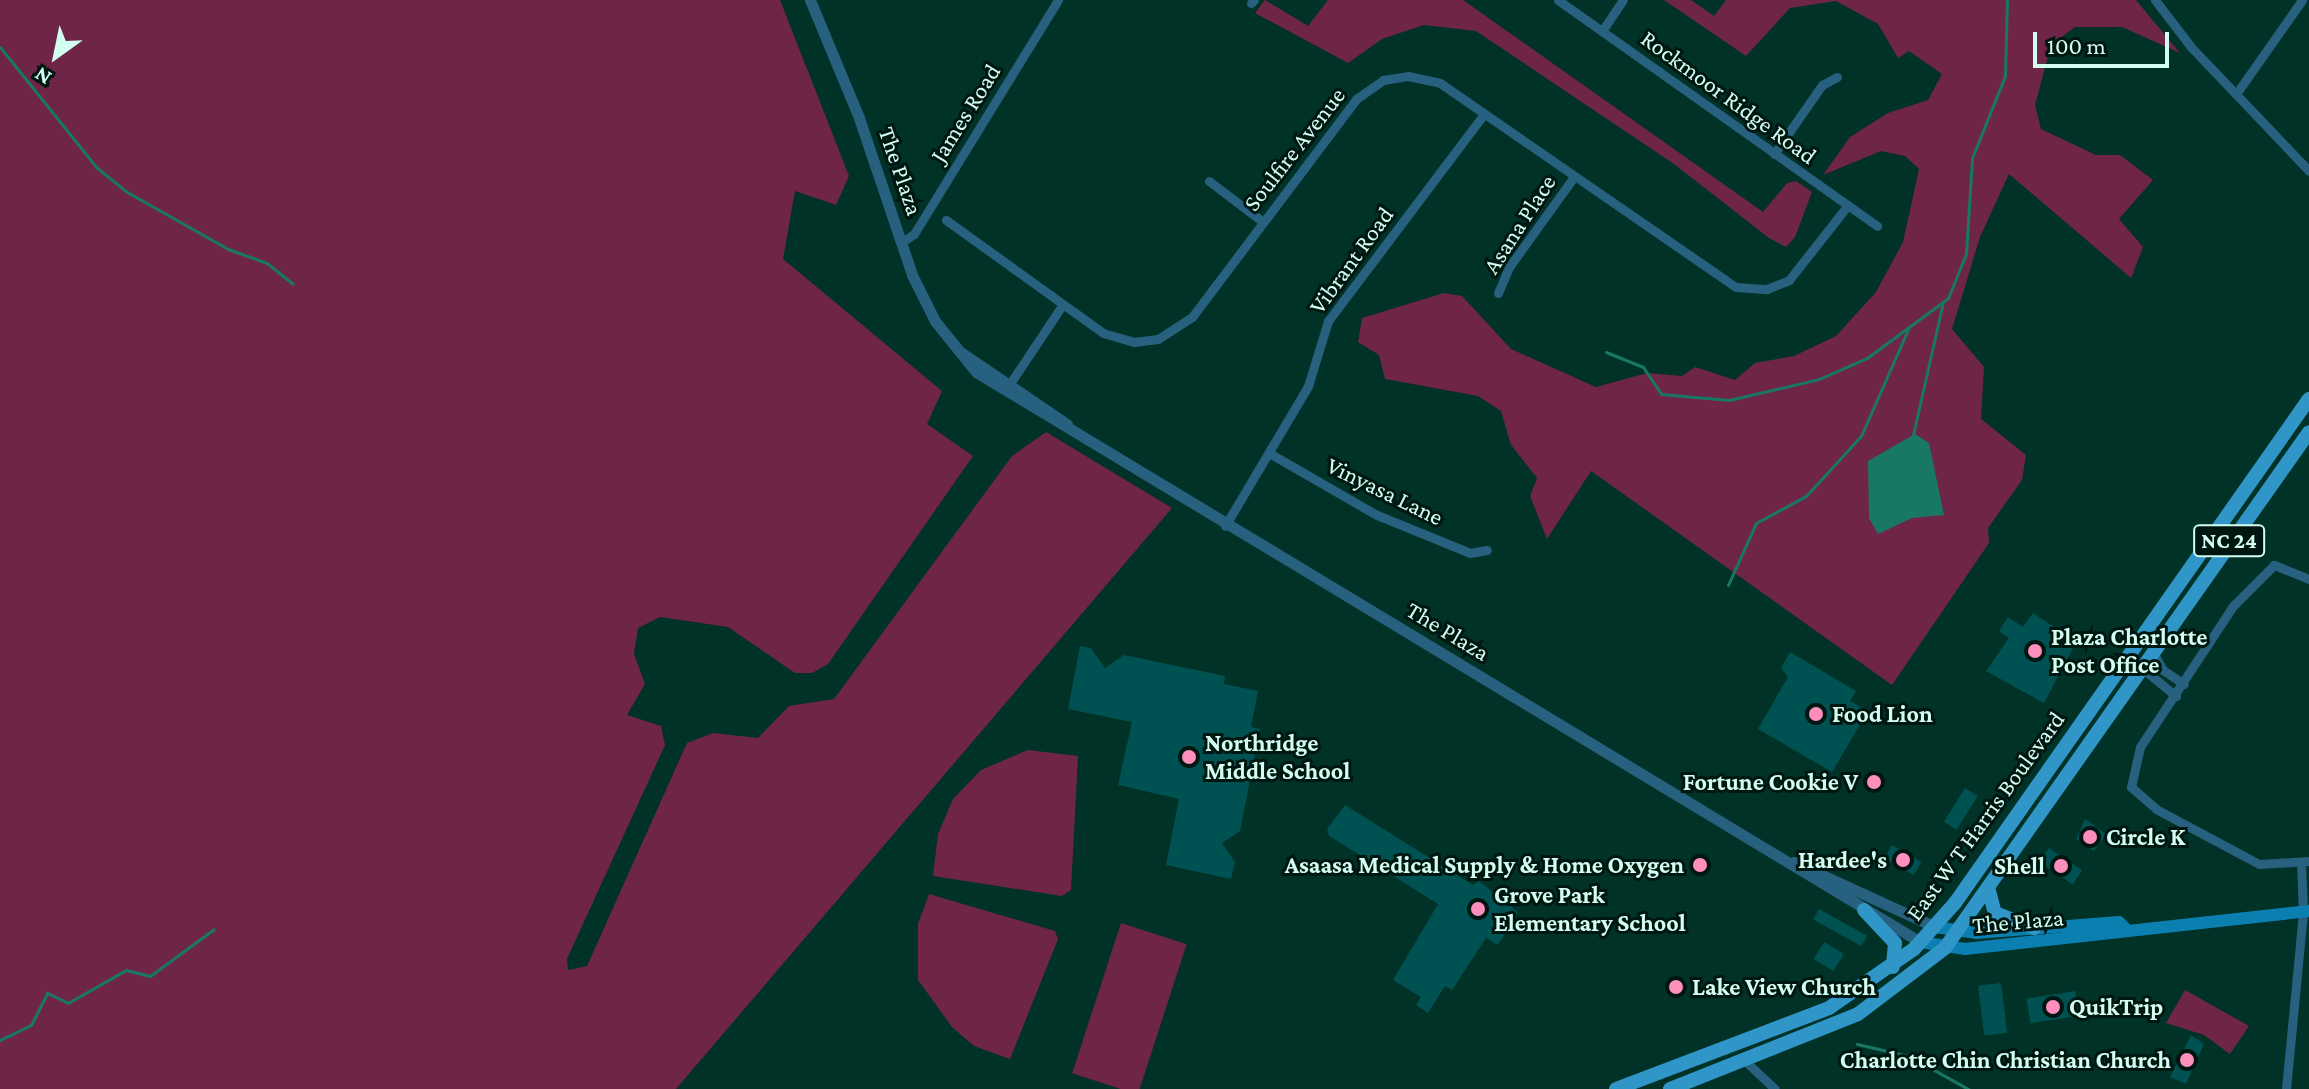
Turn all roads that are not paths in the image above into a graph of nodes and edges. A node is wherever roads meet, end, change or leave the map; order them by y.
1 (810, 0) edge
2 (1058, 0) edge
3 (1558, 0) edge
4 (1623, 0) edge
5 (2155, 0) edge
6 (2302, 0) edge
7 (1602, 31) junction
8 (1837, 77) dead end
9 (2236, 94) junction
10 (1484, 114) junction
11 (1774, 154) junction
12 (2309, 171) edge
13 (1574, 177) junction
14 (1209, 181) dead end
15 (1848, 205) junction
16 (946, 220) dead end
17 (1263, 222) junction
18 (1877, 226) dead end
19 (902, 242) junction
20 (1498, 293) dead end
21 (1063, 304) junction
22 (958, 351) junction
23 (1009, 385) junction
24 (2309, 399) edge
25 (2309, 432) edge
26 (1081, 436) junction
27 (1269, 453) junction
28 (1225, 526) junction
29 (1487, 550) dead end
30 (2309, 579) edge
31 (2153, 652) junction
32 (2126, 655) junction
33 (2140, 670) junction
34 (2184, 684) junction
35 (2176, 696) junction
36 (1794, 862) junction
37 (2305, 862) edge
38 (1989, 891) junction
39 (1864, 910) junction
40 (2306, 911) edge
41 (1935, 927) junction
42 (2034, 928) junction
43 (2126, 929) junction
44 (1959, 932) junction
45 (1920, 942) junction
46 (1945, 948) junction
47 (1893, 967) junction
48 (1744, 1060) junction
49 (1616, 1089) edge
50 (1670, 1089) edge
51 (1775, 1089) edge
52 (2286, 1089) edge

1 - 19 street, The Plaza
2 - 19 street, James Road
3 - 7 street, Rockmoor Ridge Road
4 - 7 street
5 - 9 street
6 - 9 street
7 - 11 street, Rockmoor Ridge Road
8 - 11 street
9 - 12 street
10 - 13 street, Soulfire Avenue
10 - 17 street, Soulfire Avenue
10 - 27 street, Vibrant Road
11 - 15 street, Rockmoor Ridge Road
13 - 15 street, Soulfire Avenue
13 - 20 street, Asana Place
14 - 17 street
15 - 18 street, Rockmoor Ridge Road
16 - 21 street, Soulfire Avenue
17 - 21 street, Soulfire Avenue
19 - 22 street, The Plaza
21 - 23 street
22 - 23 street, The Plaza
22 - 26 street, The Plaza
23 - 26 street, The Plaza
24 - 32 main road, East W T Harris Boulevard / NC 24
25 - 31 main road, East W T Harris Boulevard / NC 24
26 - 28 street, The Plaza
27 - 28 street, Vibrant Road
27 - 29 street, Vinyasa Lane
28 - 36 street, The Plaza
30 - 34 street
31 - 33 main road, East W T Harris Boulevard / NC 24
31 - 34 street
32 - 33 street
32 - 41 main road, East W T Harris Boulevard / NC 24
33 - 35 street
33 - 38 main road, East W T Harris Boulevard / NC 24
34 - 35 street
35 - 37 street
36 - 39 street, The Plaza
36 - 41 street, The Plaza
37 - 40 street
38 - 42 main road
38 - 44 main road, East W T Harris Boulevard / NC 24
39 - 45 street, The Plaza
39 - 47 main road
40 - 43 main road, The Plaza
40 - 52 street
41 - 44 main road, The Plaza
41 - 45 main road, East W T Harris Boulevard / NC 24
42 - 43 main road, The Plaza
42 - 44 main road, The Plaza
43 - 46 main road, The Plaza
44 - 46 main road, East W T Harris Boulevard / NC 24
45 - 46 main road, The Plaza
45 - 47 main road, East W T Harris Boulevard / NC 24
46 - 48 main road, East W T Harris Boulevard / NC 24
47 - 49 main road, East W T Harris Boulevard / NC 24
48 - 50 main road, East W T Harris Boulevard / NC 24
48 - 51 street

